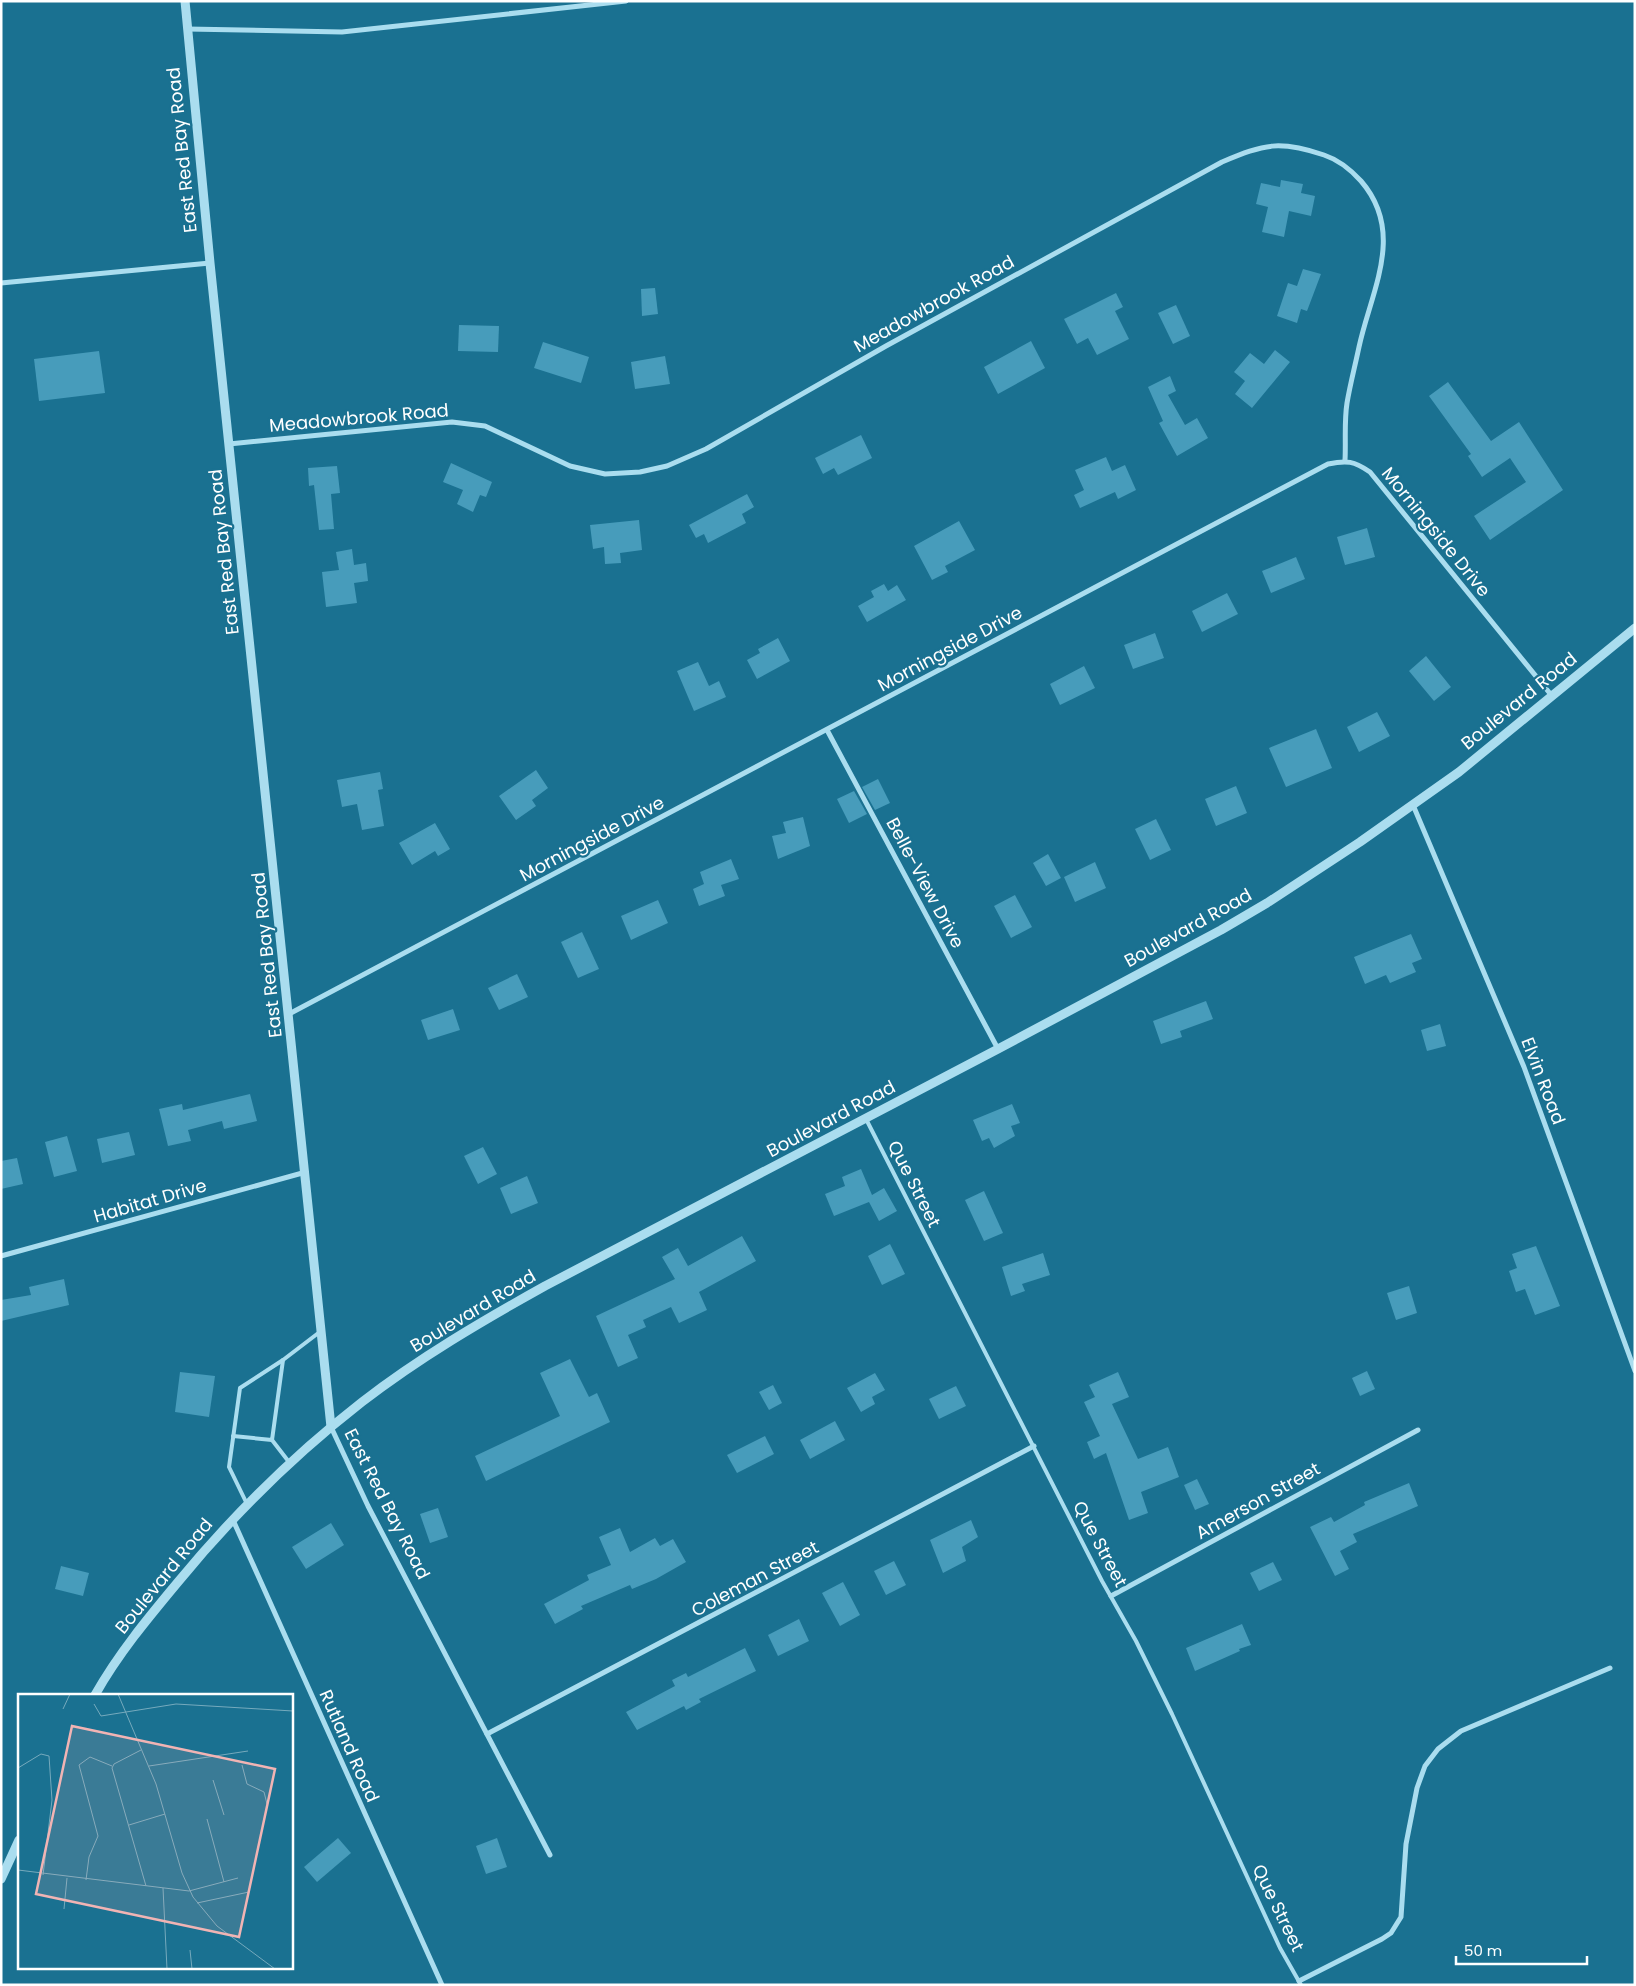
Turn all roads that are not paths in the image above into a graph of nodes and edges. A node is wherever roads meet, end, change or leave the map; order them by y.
1 (185, 1) edge
2 (626, 1) edge
3 (187, 29) junction
4 (210, 263) junction
5 (1, 282) edge
6 (229, 444) junction
7 (1345, 460) junction
8 (1635, 628) edge
9 (1552, 696) junction
10 (827, 730) junction
11 (1413, 805) junction
12 (289, 1014) junction
13 (998, 1049) junction
14 (866, 1119) junction
15 (306, 1172) junction
16 (1, 1256) edge
17 (321, 1331) junction
18 (284, 1360) junction
19 (1635, 1370) edge
20 (331, 1427) junction
21 (1418, 1430) dead end
22 (233, 1436) junction
23 (272, 1440) junction
24 (1034, 1446) junction
25 (290, 1464) junction
26 (247, 1504) junction
27 (232, 1519) junction
28 (1111, 1596) junction
29 (1610, 1668) dead end
30 (96, 1694) edge
31 (487, 1734) junction
32 (18, 1842) edge
33 (550, 1855) dead end
34 (1, 1879) edge
35 (1300, 1983) edge
36 (442, 1985) edge

1 - 3 street, East Red Bay Road
2 - 3 street
3 - 4 street, East Red Bay Road
4 - 5 street
4 - 6 street, East Red Bay Road
6 - 7 street, Meadowbrook Road
6 - 12 street, East Red Bay Road
7 - 9 street, Morningside Drive
7 - 10 street, Morningside Drive
8 - 9 street, Boulevard Road
9 - 11 street, Boulevard Road
10 - 12 street, Morningside Drive
10 - 13 street, Belle-View Drive
11 - 13 street, Boulevard Road
11 - 19 street, Elvin Road
12 - 15 street, East Red Bay Road
13 - 14 street, Boulevard Road
14 - 20 street, Boulevard Road
14 - 24 lane, Que Street
15 - 16 street, Habitat Drive
15 - 17 street, East Red Bay Road
17 - 18 lane
17 - 20 street, East Red Bay Road
18 - 22 lane
18 - 23 lane
20 - 25 street, Boulevard Road
20 - 31 street, East Red Bay Road
21 - 28 street, Amerson Street
22 - 23 lane
22 - 26 lane
23 - 25 lane
24 - 28 lane, Que Street
24 - 31 street, Coleman Street
25 - 26 street, Boulevard Road
26 - 27 street, Boulevard Road
27 - 30 street, Boulevard Road
27 - 36 street, Rutland Road
28 - 35 lane, Que Street
29 - 35 street
31 - 33 street, East Red Bay Road
32 - 34 street

